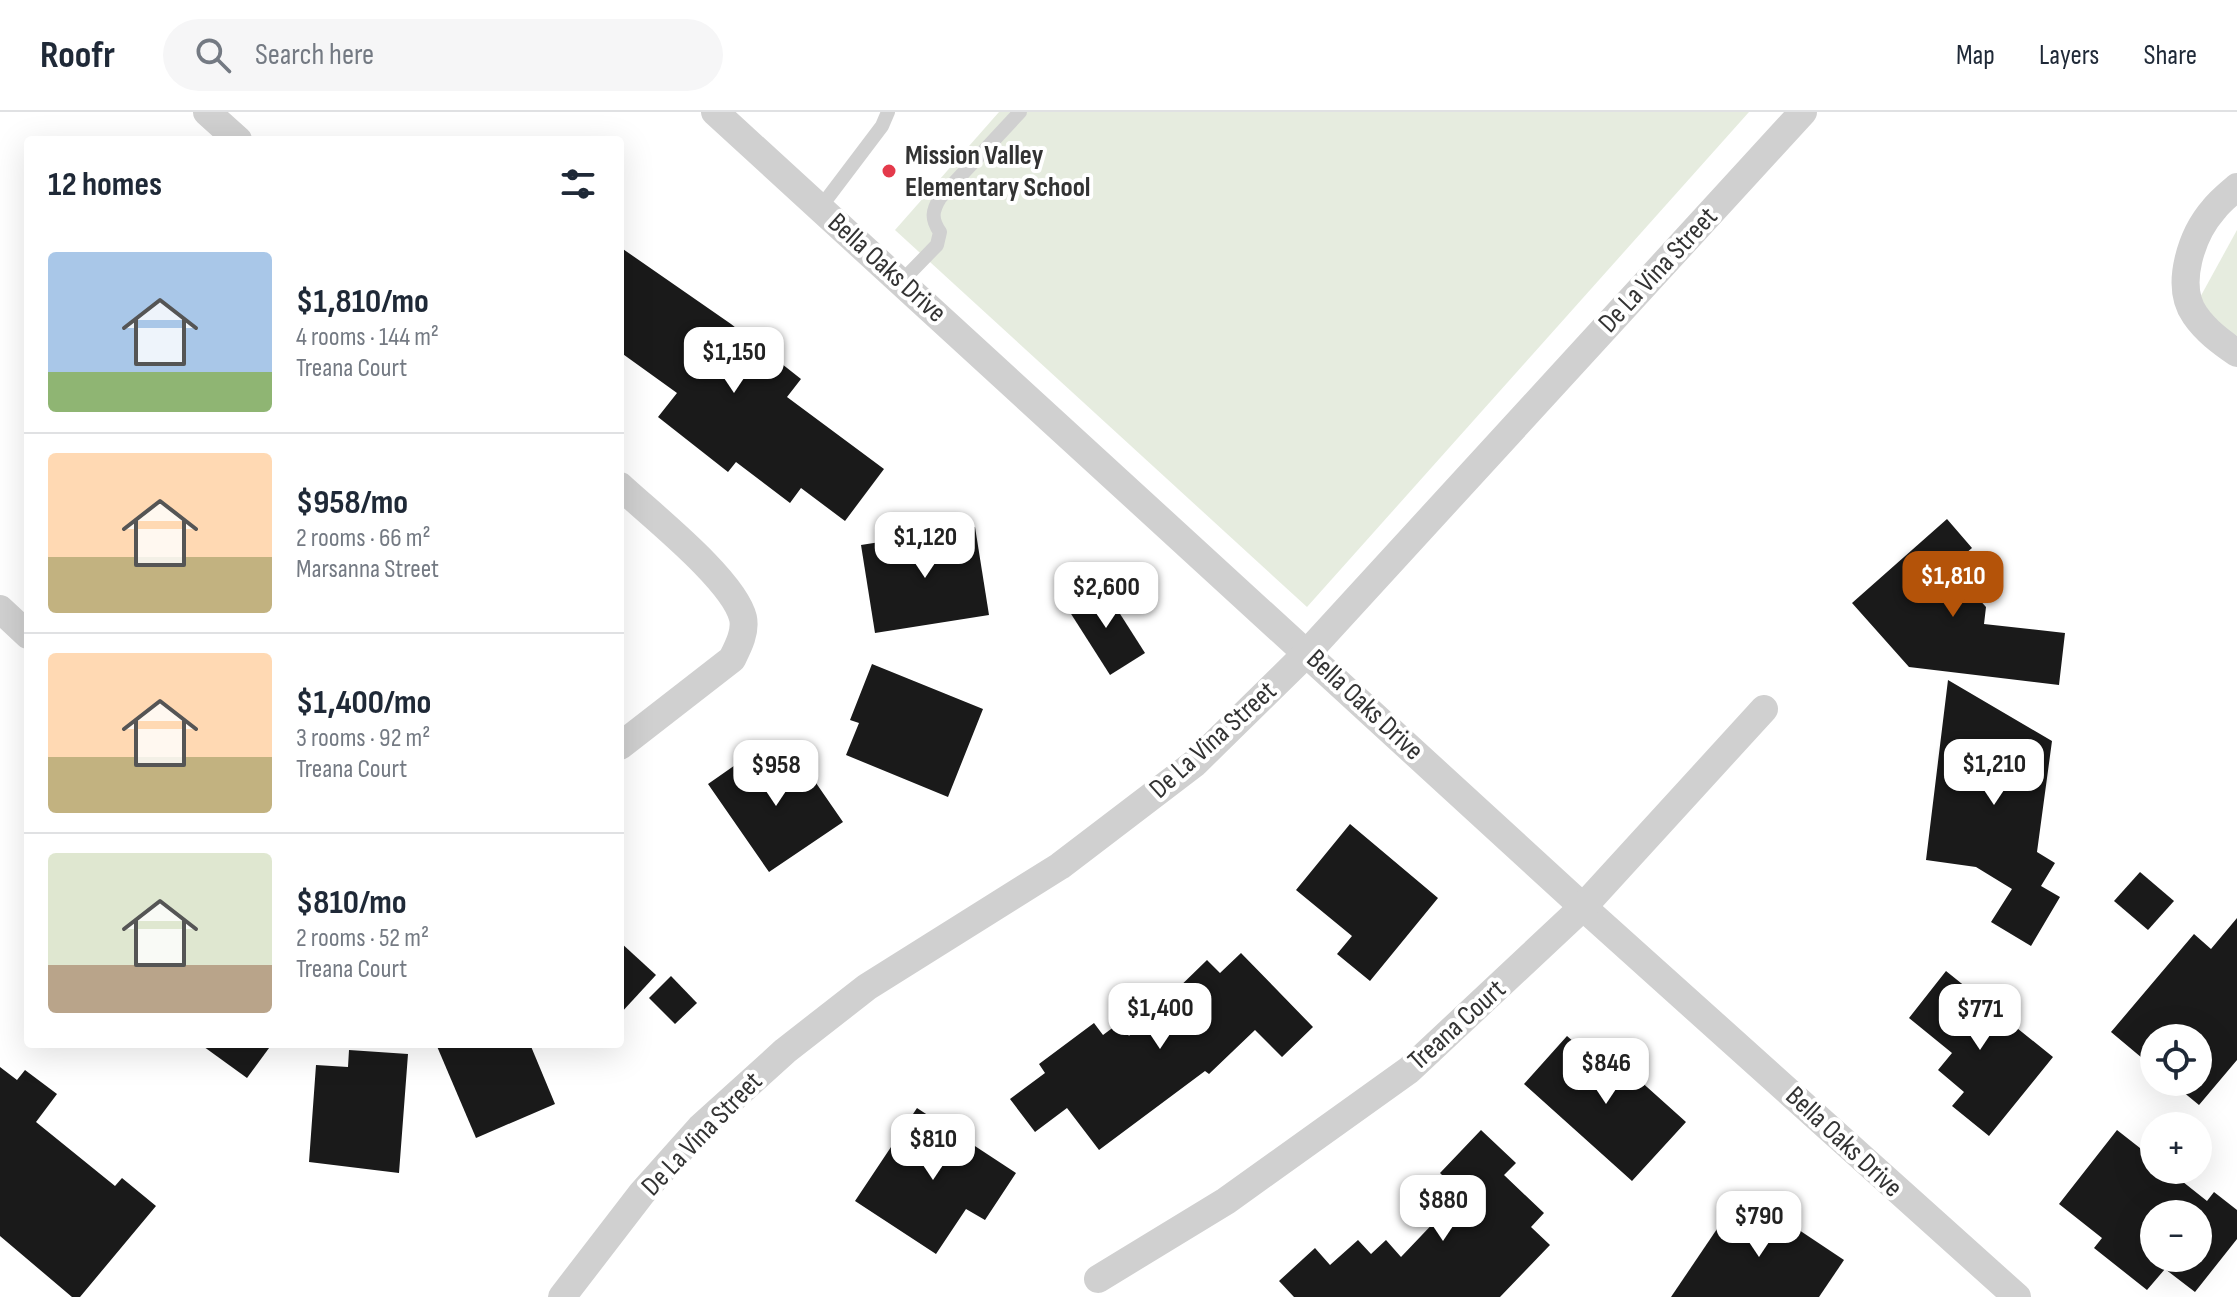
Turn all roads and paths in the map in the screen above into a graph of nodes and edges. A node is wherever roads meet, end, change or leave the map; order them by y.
1 (207, 112) edge
2 (715, 112) edge
3 (888, 112) edge
4 (1020, 112) edge
5 (1803, 112) edge
6 (234, 136) edge
7 (2237, 187) edge
8 (820, 208) junction
9 (901, 282) junction
10 (2237, 353) edge
11 (624, 490) edge
12 (0, 609) edge
13 (24, 631) edge
14 (1308, 652) junction
15 (1764, 709) dead end
16 (624, 743) edge
17 (1583, 907) junction
18 (1098, 1279) dead end
19 (562, 1297) edge
20 (2017, 1297) edge

1 - 6 street
2 - 8 street, Bella Oaks Drive
3 - 8 lane
4 - 9 lane
5 - 14 street, De La Vina Street
7 - 10 street
8 - 9 street, Bella Oaks Drive
9 - 14 street, Bella Oaks Drive
11 - 16 street
12 - 13 street
14 - 17 street, Bella Oaks Drive
14 - 19 street, De La Vina Street
15 - 17 street, Treana Court
17 - 18 street, Treana Court
17 - 20 street, Bella Oaks Drive

